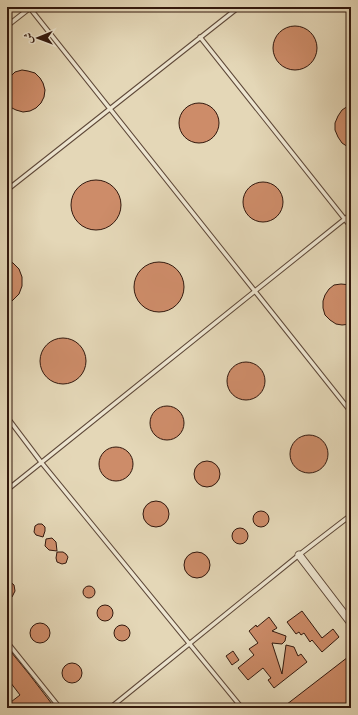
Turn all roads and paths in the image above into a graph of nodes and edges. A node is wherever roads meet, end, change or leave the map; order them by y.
1 (29, 7) edge
2 (239, 7) edge
3 (7, 26) edge
4 (200, 37) junction
5 (111, 108) junction
6 (7, 190) edge
7 (351, 214) edge
8 (345, 219) junction
9 (351, 226) edge
10 (255, 292) junction
11 (351, 412) edge
12 (7, 417) edge
13 (42, 462) junction
14 (7, 490) edge
15 (351, 515) edge
16 (299, 555) junction
17 (351, 623) edge
18 (7, 642) edge
19 (190, 643) junction
20 (60, 708) edge
21 (110, 708) edge
22 (242, 708) edge

1 - 3 lane
1 - 5 lane
2 - 4 lane
4 - 5 lane
4 - 8 lane
5 - 6 lane
5 - 10 lane
7 - 8 lane
8 - 9 lane
8 - 10 lane
10 - 11 lane
10 - 13 lane
12 - 13 lane
13 - 14 lane
13 - 19 lane
15 - 16 lane
16 - 17 street
16 - 19 lane
18 - 20 lane
19 - 21 lane
19 - 22 lane

